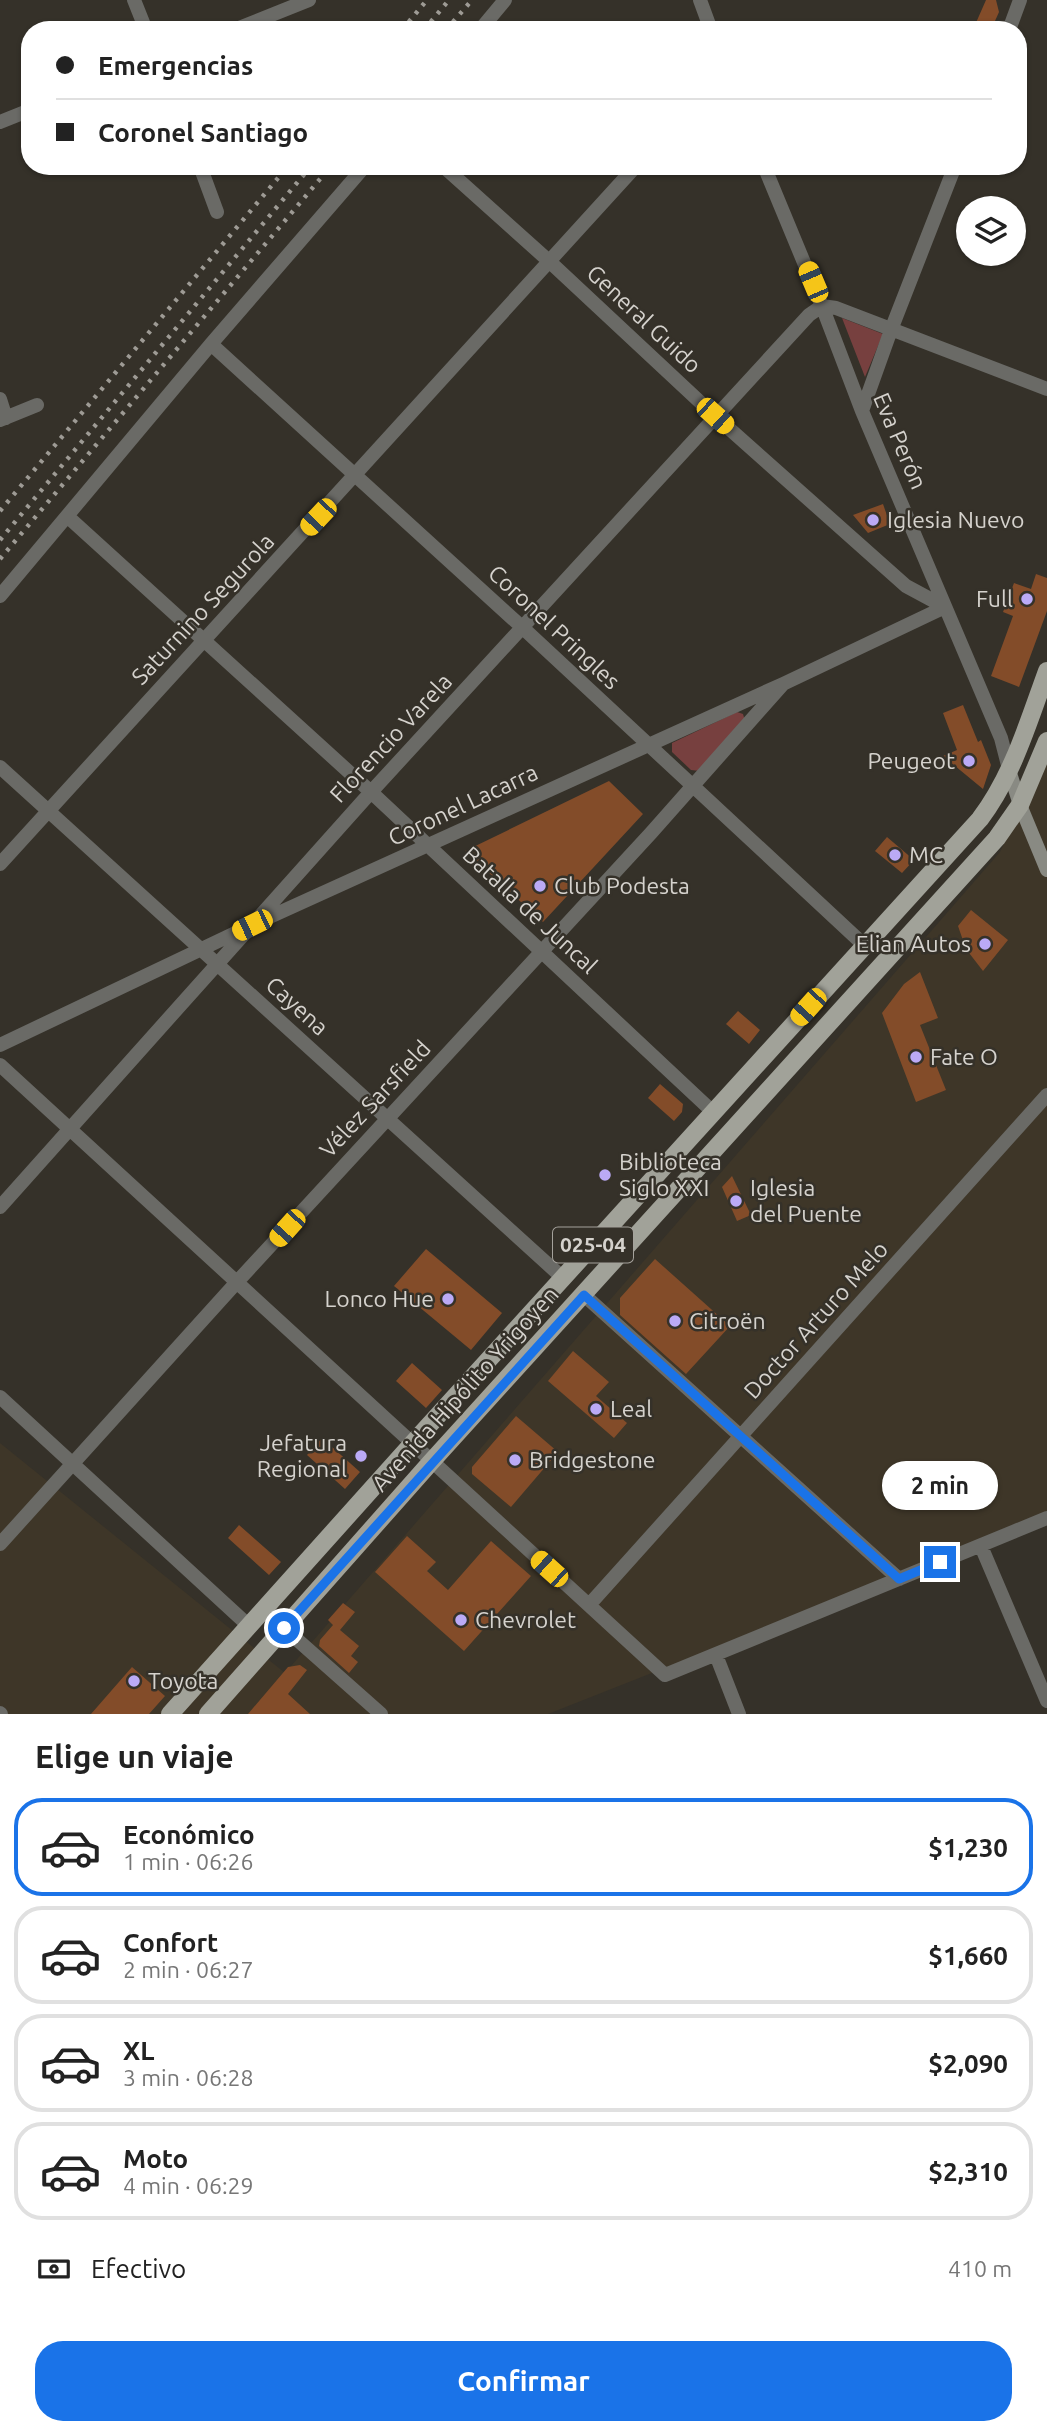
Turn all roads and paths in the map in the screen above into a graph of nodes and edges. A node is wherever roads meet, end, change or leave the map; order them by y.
1 (134, 0) edge
2 (309, 0) edge
3 (505, 0) edge
4 (700, 0) edge
5 (1020, 0) edge
6 (142, 21) edge
7 (256, 21) edge
8 (488, 21) edge
9 (708, 21) edge
10 (1012, 21) edge
11 (21, 114) edge
12 (0, 122) edge
13 (204, 175) edge
14 (357, 175) edge
15 (453, 175) edge
16 (628, 175) edge
17 (768, 175) edge
18 (951, 175) edge
19 (218, 212) dead end
20 (550, 262) junction
21 (822, 306) junction
22 (891, 330) junction
23 (211, 344) junction
24 (1047, 389) edge
25 (0, 400) edge
26 (37, 405) dead end
27 (862, 411) junction
28 (715, 416) junction
29 (3, 419) edge
30 (356, 476) junction
31 (67, 516) junction
32 (0, 596) edge
33 (946, 607) junction
34 (523, 628) junction
35 (205, 640) junction
36 (1047, 671) edge
37 (783, 684) junction
38 (1047, 741) edge
39 (649, 745) junction
40 (0, 767) edge
41 (1010, 773) junction
42 (693, 785) junction
43 (371, 792) junction
44 (1020, 805) junction
45 (49, 810) junction
46 (429, 846) junction
47 (0, 864) edge
48 (1047, 870) edge
49 (252, 925) junction
50 (864, 945) junction
51 (201, 950) junction
52 (542, 953) junction
53 (216, 964) junction
54 (0, 1045) edge
55 (0, 1065) edge
56 (1047, 1094) edge
57 (713, 1112) junction
58 (389, 1118) junction
59 (69, 1129) junction
60 (0, 1207) edge
61 (564, 1278) junction
62 (236, 1283) junction
63 (584, 1295) junction
64 (0, 1397) edge
65 (740, 1438) junction
66 (412, 1444) junction
67 (431, 1462) junction
68 (73, 1464) junction
69 (1047, 1518) edge
70 (0, 1544) edge
71 (981, 1546) junction
72 (899, 1579) junction
73 (589, 1605) junction
74 (249, 1626) junction
75 (284, 1628) junction
76 (716, 1656) junction
77 (1047, 1701) edge
78 (170, 1714) edge
79 (208, 1714) edge
80 (381, 1714) edge
81 (739, 1714) edge

1 - 6 street
2 - 7 street
3 - 8 street
4 - 9 street
5 - 10 street
11 - 12 street
13 - 19 street
14 - 23 street
15 - 20 street, General Guido
16 - 20 street, Saturnino Segurola
17 - 21 street, Eva Perón
18 - 22 street
20 - 28 street, General Guido
20 - 30 street, Saturnino Segurola
21 - 22 street
21 - 27 street, Eva Perón
21 - 28 street, Florencio Varela
22 - 24 street
22 - 27 street
23 - 30 street, Coronel Pringles
23 - 31 street
25 - 29 street
26 - 29 street
27 - 33 street, Eva Perón
28 - 33 street, General Guido
28 - 34 street, Florencio Varela
30 - 34 street, Coronel Pringles
30 - 35 street, Saturnino Segurola
31 - 32 street
31 - 35 street, Batalla de Juncal
33 - 37 street, Coronel Lacarra
33 - 41 street, Eva Perón
34 - 39 street, Coronel Pringles
34 - 43 street, Florencio Varela
35 - 43 street, Batalla de Juncal
35 - 45 street, Saturnino Segurola
36 - 41 main road, Avenida Hipólito Yrigoyen / 025-04
37 - 39 street, Coronel Lacarra
37 - 42 street, Vélez Sarsfield
38 - 44 main road, Avenida Hipólito Yrigoyen / 025-04
39 - 42 street, Coronel Pringles
39 - 46 street, Coronel Lacarra
40 - 45 street, Cayena
41 - 44 street
41 - 50 main road, Avenida Hipólito Yrigoyen / 025-04
42 - 50 street, Coronel Pringles
42 - 52 street, Vélez Sarsfield
43 - 46 street, Batalla de Juncal
43 - 49 street, Florencio Varela
44 - 48 street
44 - 63 main road, Avenida Hipólito Yrigoyen / 025-04
45 - 47 street, Saturnino Segurola
45 - 51 street, Cayena
46 - 49 street, Coronel Lacarra
46 - 52 street, Batalla de Juncal
49 - 51 street, Coronel Lacarra
49 - 53 street, Florencio Varela
50 - 57 main road, Avenida Hipólito Yrigoyen / 025-04
51 - 53 street, Cayena
51 - 54 street, Coronel Lacarra
52 - 57 street, Batalla de Juncal
52 - 58 street, Vélez Sarsfield
53 - 58 street, Cayena
53 - 59 street, Florencio Varela
55 - 59 street
56 - 65 street, Doctor Arturo Melo
57 - 61 main road, Avenida Hipólito Yrigoyen / 025-04
58 - 61 street, Cayena
58 - 62 street, Vélez Sarsfield
59 - 60 street, Florencio Varela
59 - 62 street
61 - 66 main road, Avenida Hipólito Yrigoyen / 025-04
62 - 66 street
62 - 68 street, Vélez Sarsfield
63 - 65 street
63 - 67 main road, Avenida Hipólito Yrigoyen / 025-04
64 - 68 street
65 - 72 street
65 - 73 street, Doctor Arturo Melo
66 - 67 street
66 - 74 main road, Avenida Hipólito Yrigoyen / 025-04
67 - 73 street
67 - 75 main road, Avenida Hipólito Yrigoyen / 025-04
68 - 70 street, Vélez Sarsfield
68 - 74 street
69 - 71 street
71 - 72 street
71 - 77 street
72 - 76 street
73 - 76 street
74 - 78 main road, Avenida Hipólito Yrigoyen / 025-04
75 - 79 main road, Avenida Hipólito Yrigoyen / 025-04
75 - 80 street
76 - 81 street

